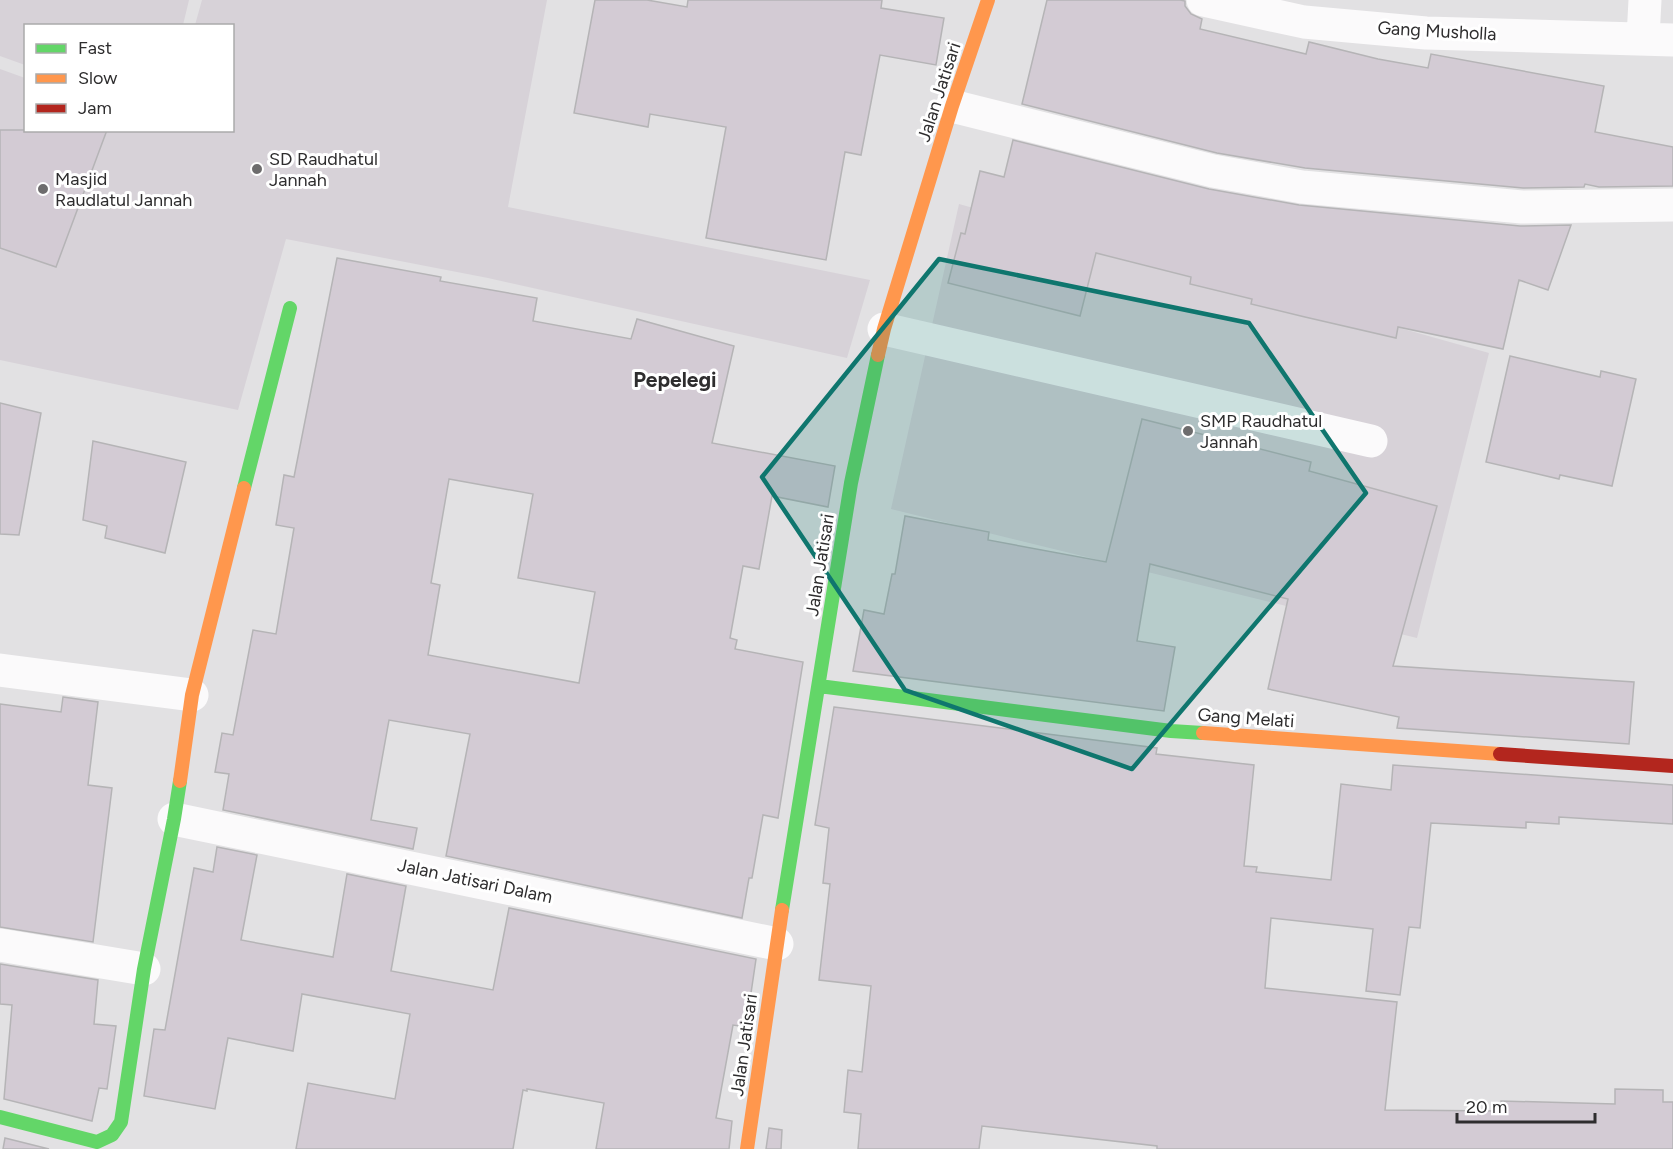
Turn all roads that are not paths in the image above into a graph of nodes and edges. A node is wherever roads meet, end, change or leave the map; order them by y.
1 (988, 0) edge
2 (1203, 0) edge
3 (1645, 0) edge
4 (1658, 39) edge
5 (952, 106) junction
6 (1673, 206) edge
7 (291, 308) dead end
8 (884, 329) junction
9 (1371, 441) dead end
10 (0, 670) edge
11 (819, 686) junction
12 (192, 694) junction
13 (1673, 766) edge
14 (174, 819) junction
15 (777, 944) junction
16 (0, 945) edge
17 (144, 969) junction
18 (0, 1118) edge
19 (747, 1149) edge

1 - 5 street, Jalan Jatisari
2 - 4 street, Gang Musholla
3 - 4 street
5 - 6 street
5 - 8 street, Jalan Jatisari
7 - 12 street
8 - 9 street
8 - 11 street, Jalan Jatisari
10 - 12 street
11 - 13 street, Gang Melati
11 - 15 street, Jalan Jatisari
12 - 14 street
14 - 15 street, Jalan Jatisari Dalam
14 - 17 street
15 - 19 street, Jalan Jatisari
16 - 17 street
17 - 18 street

